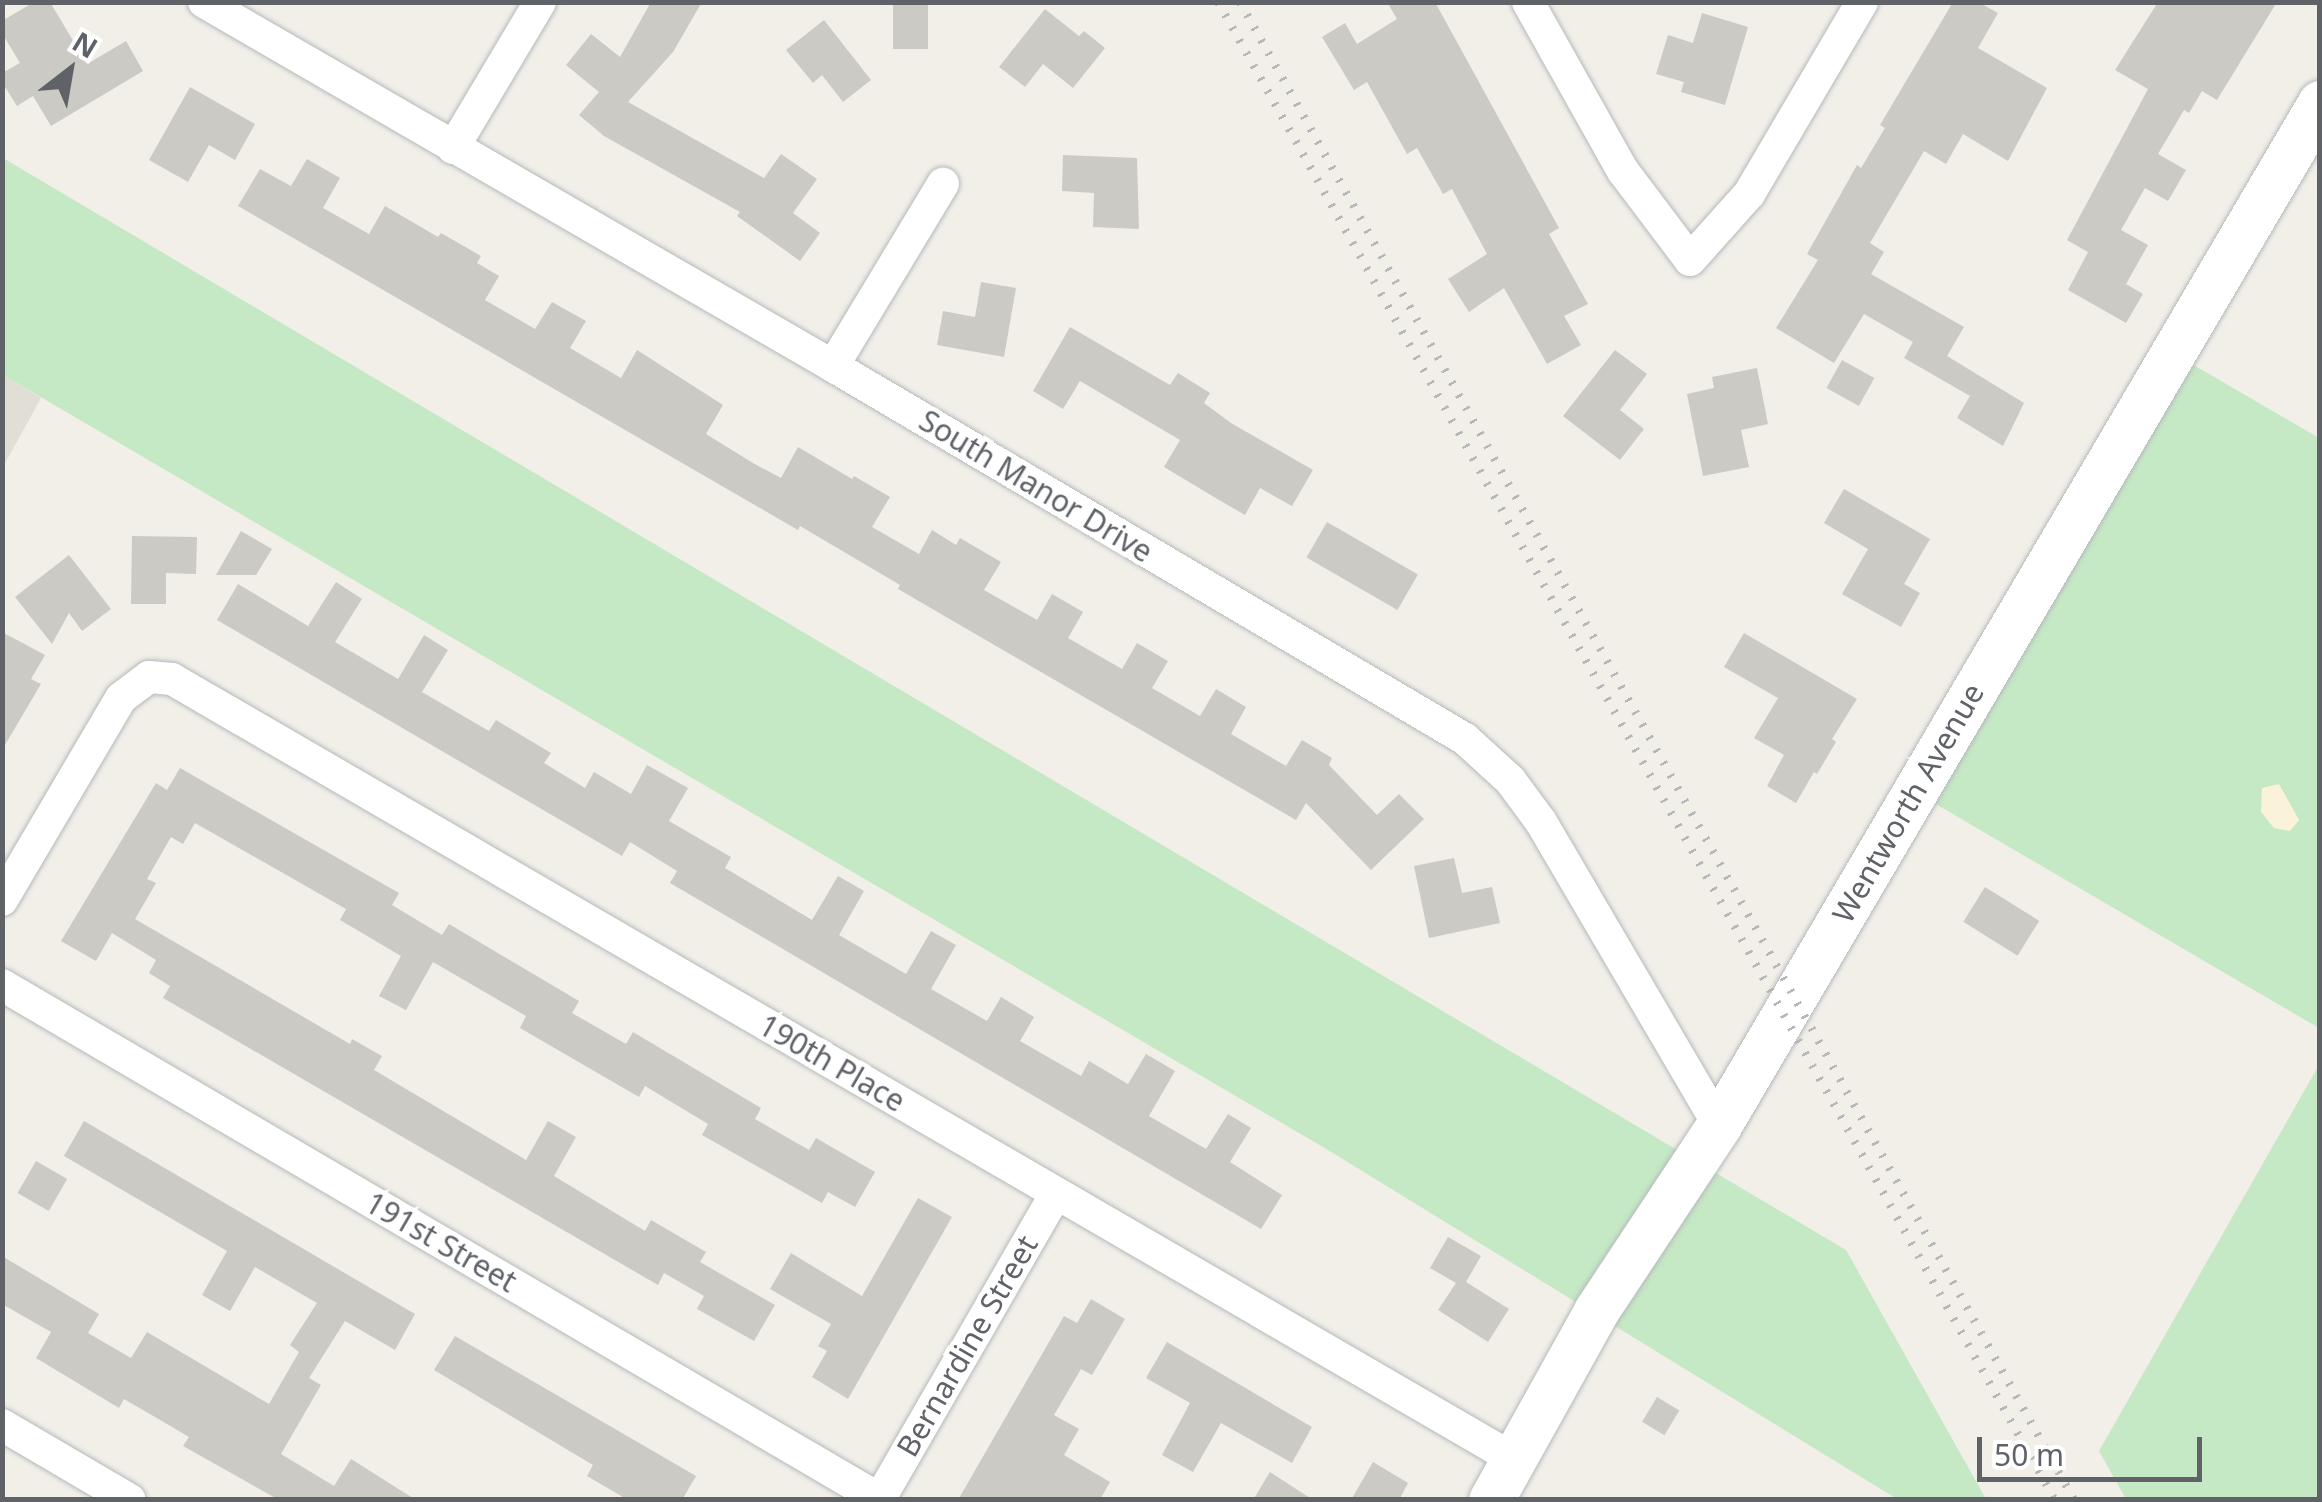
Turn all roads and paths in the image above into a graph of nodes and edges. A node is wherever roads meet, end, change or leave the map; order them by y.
1 (204, 2) edge
2 (540, 2) edge
3 (1528, 2) edge
4 (1862, 2) edge
5 (2320, 103) edge
6 (453, 148) junction
7 (944, 184) dead end
8 (833, 366) junction
9 (2, 900) edge
10 (2, 985) edge
11 (1719, 1125) junction
12 (1056, 1193) junction
13 (2, 1425) edge
14 (1512, 1458) junction
15 (879, 1499) edge
16 (130, 1500) edge
17 (1491, 1500) edge

1 - 6 street, South Manor Drive
2 - 6 street
3 - 4 street
5 - 11 street, Wentworth Avenue
6 - 8 street, South Manor Drive
7 - 8 street
8 - 11 street, South Manor Drive
9 - 12 street, 190th Place
10 - 15 street, 191st Street
11 - 14 street, Wentworth Avenue
12 - 14 street, 190th Place
12 - 15 street, Bernardine Street
13 - 16 street
14 - 17 street, Wentworth Avenue

